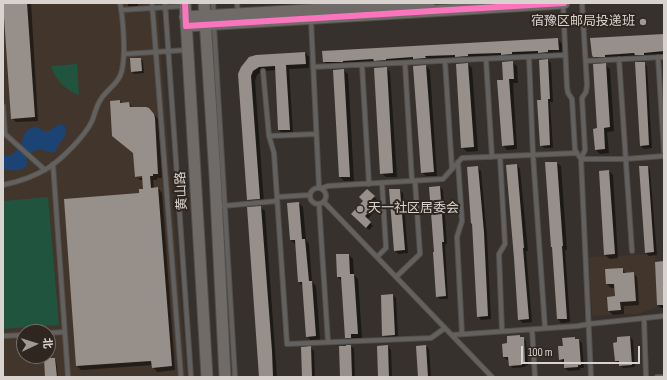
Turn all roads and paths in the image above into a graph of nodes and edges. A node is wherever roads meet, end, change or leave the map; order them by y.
1 (120, 3) edge
2 (152, 3) edge
3 (204, 3) edge
4 (213, 3) edge
5 (429, 3) edge
6 (564, 3) edge
7 (582, 3) edge
8 (165, 5) edge
9 (153, 8) junction
10 (121, 10) junction
11 (185, 13) edge
12 (238, 13) edge
13 (311, 19) junction
14 (209, 20) junction
15 (187, 50) junction
16 (168, 51) junction
17 (156, 52) junction
18 (124, 54) junction
19 (566, 55) junction
20 (529, 56) junction
21 (664, 56) edge
22 (658, 57) junction
23 (486, 59) junction
24 (619, 59) junction
25 (445, 61) junction
26 (586, 61) junction
27 (405, 63) junction
28 (362, 65) junction
29 (313, 67) junction
30 (263, 71) dead end
31 (3, 106) edge
32 (316, 134) junction
33 (269, 136) junction
34 (664, 151) edge
35 (577, 153) junction
36 (533, 155) junction
37 (500, 156) junction
38 (664, 156) edge
39 (492, 157) junction
40 (581, 159) junction
41 (625, 159) junction
42 (458, 162) junction
43 (53, 164) junction
44 (452, 169) junction
45 (45, 170) junction
46 (414, 181) junction
47 (382, 183) junction
48 (368, 184) junction
49 (3, 185) edge
50 (320, 187) junction
51 (310, 196) junction
52 (277, 199) junction
53 (324, 202) junction
54 (319, 204) junction
55 (221, 206) junction
56 (632, 251) dead end
57 (377, 257) junction
58 (396, 277) junction
59 (664, 316) edge
60 (644, 318) junction
61 (589, 324) junction
62 (445, 328) junction
63 (545, 328) junction
64 (532, 329) junction
65 (502, 331) junction
66 (56, 332) edge
67 (64, 332) junction
68 (462, 334) junction
69 (16, 335) edge
70 (452, 335) junction
71 (3, 336) edge
72 (328, 342) junction
73 (68, 377) edge
74 (181, 377) edge
75 (191, 377) edge
76 (207, 377) edge
77 (225, 377) edge
78 (235, 377) edge
79 (492, 377) edge
80 (535, 377) edge
81 (591, 377) edge
82 (646, 377) edge
83 (657, 377) edge
84 (664, 377) edge

1 - 10 lane
2 - 9 lane
3 - 14 main road
4 - 14 lane
5 - 12 main road
6 - 13 main road
6 - 19 lane
7 - 26 lane
8 - 9 lane
8 - 11 lane
8 - 16 lane
9 - 10 lane
9 - 17 lane
10 - 18 lane
11 - 14 main road
11 - 15 main road, 黄山路
12 - 13 main road
12 - 14 main road
13 - 29 lane
14 - 55 main road
15 - 16 lane
15 - 76 main road, 黄山路
16 - 17 lane
16 - 75 lane
17 - 18 lane
17 - 74 lane
18 - 43 lane
19 - 20 lane
19 - 35 lane
20 - 23 lane
20 - 36 lane
21 - 22 lane
22 - 24 lane
22 - 34 lane
23 - 25 lane
23 - 39 lane
24 - 26 lane
24 - 41 lane
25 - 27 lane
25 - 44 lane
26 - 40 lane
27 - 28 lane
27 - 46 lane
28 - 29 lane
28 - 48 lane
29 - 32 lane
30 - 33 lane
31 - 45 lane
32 - 33 lane
32 - 50 lane
33 - 52 lane
35 - 36 lane
35 - 40 lane
36 - 37 lane
36 - 63 lane
37 - 39 lane
37 - 65 lane
38 - 41 lane
39 - 42 lane
40 - 41 lane
40 - 61 lane
41 - 56 lane
42 - 44 lane
42 - 68 lane
43 - 45 lane
43 - 67 lane
44 - 46 lane
45 - 49 lane
46 - 47 lane
46 - 58 lane
47 - 48 lane
47 - 57 lane
48 - 50 lane
50 - 51 lane
50 - 53 lane
51 - 52 lane
51 - 54 lane
52 - 55 lane
52 - 72 lane
53 - 54 lane
53 - 57 lane
54 - 72 lane
55 - 77 main road
55 - 78 lane
57 - 58 lane
58 - 62 lane
59 - 60 lane
60 - 61 lane
60 - 82 lane
61 - 63 lane
61 - 81 lane
62 - 70 lane
62 - 72 lane
63 - 64 lane
64 - 65 lane
64 - 80 lane
65 - 68 lane
66 - 67 lane
67 - 73 lane
68 - 70 lane
69 - 71 lane
70 - 79 lane
83 - 84 lane

